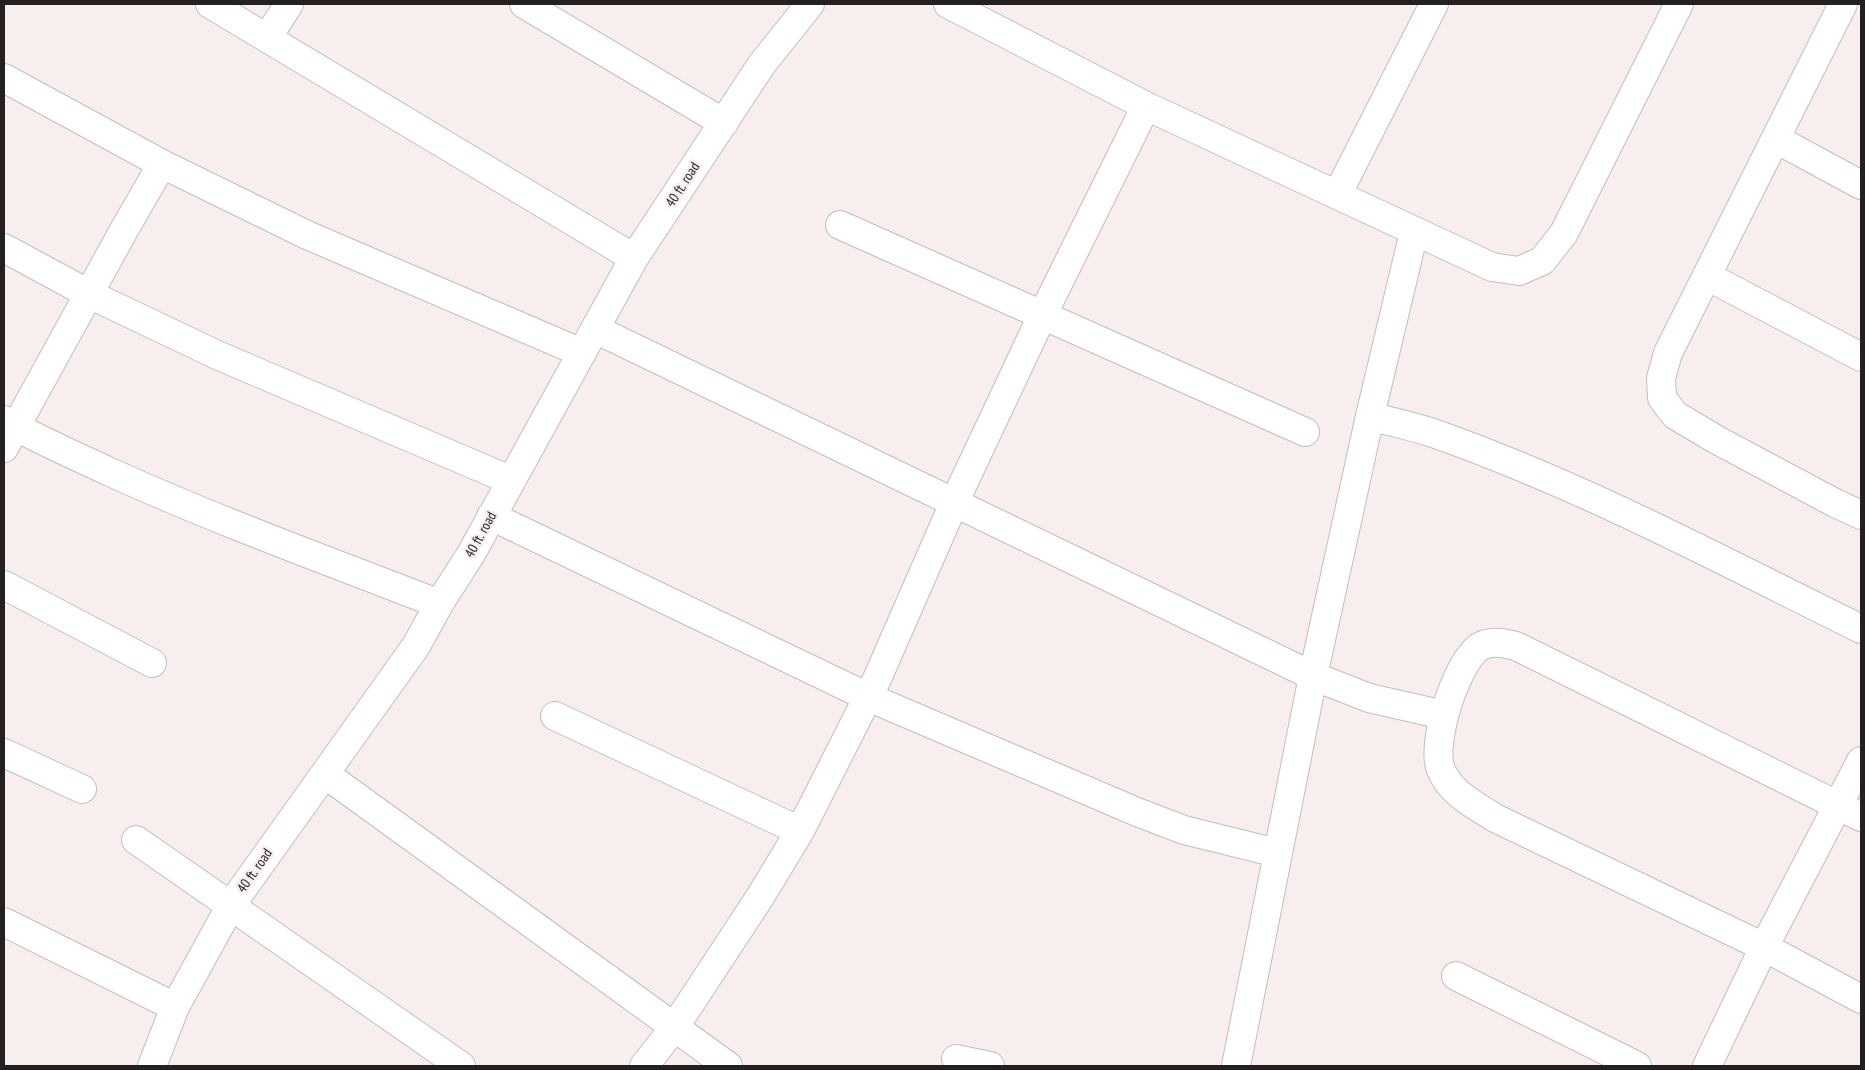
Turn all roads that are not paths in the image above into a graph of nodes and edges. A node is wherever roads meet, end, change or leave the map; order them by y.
1 (210, 4) edge
2 (288, 4) edge
3 (524, 4) edge
4 (810, 4) edge
5 (948, 4) edge
6 (1434, 4) edge
7 (1679, 4) edge
8 (1849, 7) edge
9 (268, 38) junction
10 (4, 78) edge
11 (1146, 106) junction
12 (724, 123) junction
13 (1776, 139) junction
14 (162, 164) junction
15 (1861, 185) edge
16 (1337, 195) junction
17 (840, 225) dead end
18 (1414, 232) junction
19 (4, 248) edge
20 (634, 258) junction
21 (1707, 276) junction
22 (89, 294) junction
23 (1042, 316) junction
24 (595, 329) junction
25 (582, 353) junction
26 (1861, 357) edge
27 (1370, 416) junction
28 (8, 432) edge
29 (1305, 432) dead end
30 (510, 480) junction
31 (954, 504) junction
32 (1861, 515) edge
33 (491, 516) junction
34 (4, 585) edge
35 (439, 604) junction
36 (1861, 629) edge
37 (152, 663) dead end
38 (1313, 676) junction
39 (868, 697) junction
40 (1444, 715) junction
41 (555, 716) dead end
42 (4, 753) edge
43 (1861, 761) edge
44 (326, 774) junction
45 (82, 789) dead end
46 (1850, 811) edge
47 (800, 831) junction
48 (136, 840) dead end
49 (1277, 853) junction
50 (231, 906) junction
51 (4, 922) edge
52 (1764, 947) junction
53 (1456, 976) dead end
54 (1861, 999) edge
55 (175, 1008) junction
56 (674, 1028) junction
57 (956, 1059) dead end
58 (161, 1062) edge
59 (461, 1066) edge
60 (644, 1066) edge
61 (728, 1066) edge
62 (990, 1066) edge
63 (1236, 1066) edge
64 (1637, 1066) edge
65 (1707, 1066) edge

1 - 9 street
2 - 9 street
3 - 12 street
4 - 12 street, 40 ft. road
5 - 11 street
6 - 16 street
7 - 18 street
8 - 13 street
9 - 20 street
10 - 14 street
11 - 16 street
11 - 23 street
12 - 20 street, 40 ft. road
13 - 15 street
13 - 21 street
14 - 22 street
14 - 25 street
16 - 18 street
17 - 23 street
18 - 27 street
19 - 22 street
20 - 24 street, 40 ft. road
21 - 26 street
21 - 32 street
22 - 28 street
22 - 30 street
23 - 29 street
23 - 31 street
24 - 25 street, 40 ft. road
24 - 31 street
25 - 30 street, 40 ft. road
27 - 36 street
27 - 38 street
28 - 35 street
30 - 33 street, 40 ft. road
31 - 38 street
31 - 39 street
33 - 35 street, 40 ft. road
33 - 39 street
34 - 37 street
35 - 44 street, 40 ft. road
38 - 40 street
38 - 49 street
39 - 47 street
39 - 49 street
40 - 46 street
40 - 52 street
41 - 47 street
42 - 45 street
43 - 46 street
44 - 50 street, 40 ft. road
44 - 56 street
46 - 52 street
47 - 56 street
48 - 50 street
49 - 63 street
50 - 55 street, 40 ft. road
50 - 59 street
51 - 55 street
52 - 54 street
52 - 65 street
53 - 64 street
55 - 58 street, 40 ft. road
56 - 60 street
56 - 61 street
57 - 62 street

